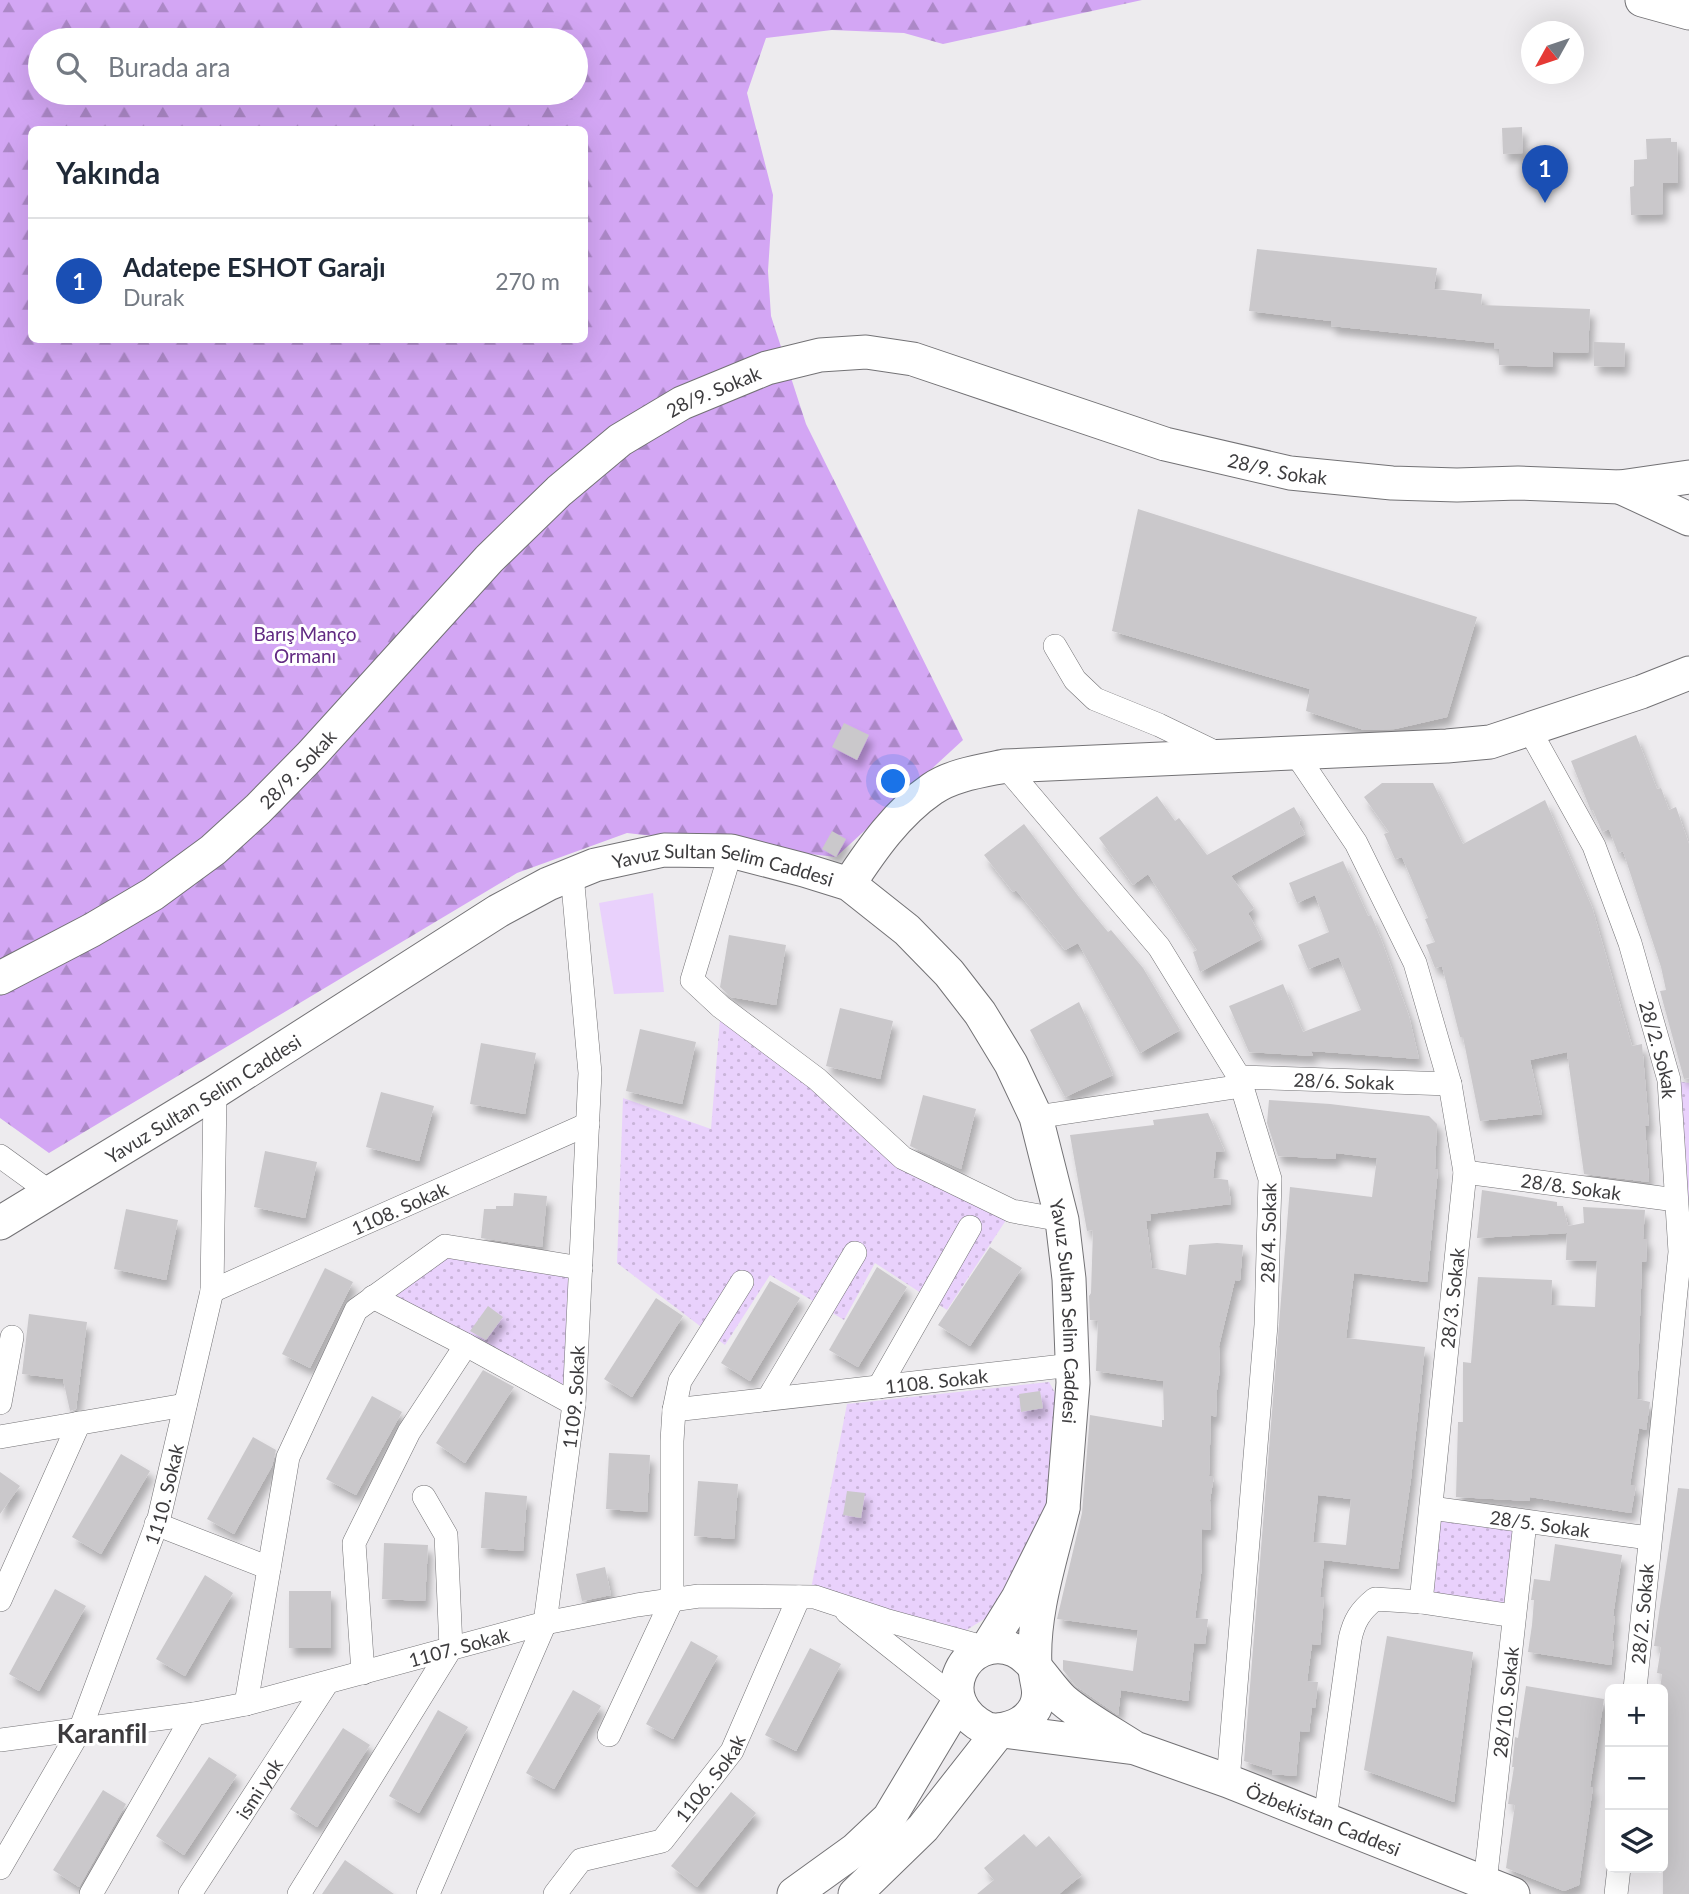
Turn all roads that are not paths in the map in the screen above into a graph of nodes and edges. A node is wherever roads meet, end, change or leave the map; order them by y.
1 (1642, 0) edge
2 (1689, 13) edge
3 (1689, 477) edge
4 (1620, 486) junction
5 (1689, 519) edge
6 (1055, 646) dead end
7 (1689, 673) edge
8 (1530, 729) junction
9 (1296, 754) junction
10 (1225, 757) junction
11 (1005, 766) junction
12 (731, 851) junction
13 (572, 874) junction
14 (849, 884) junction
15 (0, 978) edge
16 (1240, 1081) junction
17 (1679, 1082) edge
18 (1450, 1084) junction
19 (215, 1092) junction
20 (1036, 1117) junction
21 (587, 1124) junction
22 (0, 1156) edge
23 (1465, 1172) junction
24 (51, 1193) junction
25 (1676, 1200) junction
26 (1062, 1220) junction
27 (0, 1223) edge
28 (970, 1227) dead end
29 (855, 1253) dead end
30 (1684, 1253) edge
31 (580, 1268) junction
32 (742, 1282) dead end
33 (212, 1291) junction
34 (373, 1297) junction
35 (12, 1337) dead end
36 (466, 1345) junction
37 (1072, 1365) junction
38 (879, 1387) junction
39 (768, 1399) junction
40 (0, 1403) edge
41 (574, 1404) junction
42 (185, 1405) junction
43 (674, 1410) junction
44 (79, 1423) junction
45 (0, 1437) edge
46 (424, 1497) dead end
47 (1063, 1508) junction
48 (1431, 1508) junction
49 (1525, 1522) junction
50 (156, 1524) junction
51 (1649, 1538) junction
52 (269, 1568) junction
53 (799, 1597) junction
54 (0, 1600) edge
55 (672, 1600) junction
56 (1421, 1602) junction
57 (840, 1605) junction
58 (1514, 1616) junction
59 (545, 1623) junction
60 (451, 1648) junction
61 (987, 1648) junction
62 (1035, 1669) junction
63 (363, 1673) junction
64 (327, 1683) junction
65 (1635, 1684) edge
66 (958, 1701) junction
67 (246, 1704) junction
68 (194, 1714) junction
69 (80, 1730) junction
70 (1000, 1730) junction
71 (608, 1735) dead end
72 (0, 1740) edge
73 (1135, 1748) junction
74 (1228, 1781) junction
75 (1325, 1819) junction
76 (0, 1868) edge
77 (1618, 1873) edge
78 (1499, 1889) edge
79 (91, 1894) edge
80 (190, 1894) edge
81 (299, 1894) edge
82 (428, 1894) edge
83 (555, 1894) edge
84 (794, 1894) edge
85 (855, 1894) edge
86 (1616, 1894) edge

1 - 2 street
3 - 4 street, 28/9. Sokak
4 - 5 street, 28/9. Sokak
4 - 15 street, 28/9. Sokak
6 - 10 street
7 - 8 street
8 - 9 street
8 - 17 street, 28/2. Sokak
9 - 10 street
9 - 18 street, 28/3. Sokak
10 - 11 street
11 - 14 street
11 - 16 street, 28/4. Sokak
12 - 13 street, Yavuz Sultan Selim Caddesi
12 - 14 street, Yavuz Sultan Selim Caddesi
12 - 26 street
13 - 19 street, Yavuz Sultan Selim Caddesi
13 - 21 street, 1109. Sokak
14 - 20 street, Yavuz Sultan Selim Caddesi
16 - 18 street, 28/6. Sokak
16 - 20 street, 28/6. Sokak
16 - 74 street, 28/4. Sokak
17 - 25 street, 28/2. Sokak
18 - 23 street, 28/3. Sokak
19 - 24 street, Yavuz Sultan Selim Caddesi
19 - 33 street, 1110. Sokak
20 - 26 street, Yavuz Sultan Selim Caddesi
21 - 31 street, 1109. Sokak
21 - 33 street, 1108. Sokak
22 - 24 street
23 - 25 street, 28/8. Sokak
23 - 48 street, 28/3. Sokak
24 - 27 street, Yavuz Sultan Selim Caddesi
25 - 30 street, 28/2. Sokak
26 - 37 street, Yavuz Sultan Selim Caddesi
28 - 38 street
29 - 39 street
30 - 51 street, 28/2. Sokak
31 - 34 street
31 - 41 street, 1109. Sokak
32 - 43 street
33 - 42 street, 1110. Sokak
34 - 36 street
34 - 52 street
35 - 40 street
36 - 41 street
36 - 63 street
37 - 38 street, 1108. Sokak
37 - 47 street, Yavuz Sultan Selim Caddesi
38 - 39 street, 1108. Sokak
39 - 43 street, 1108. Sokak
41 - 59 street, 1109. Sokak
42 - 44 street
42 - 50 street, 1110. Sokak
43 - 55 street
44 - 45 street
44 - 54 street
46 - 60 street
47 - 61 street
47 - 62 street
48 - 49 street, 28/5. Sokak
48 - 56 street, 28/3. Sokak
49 - 51 street, 28/5. Sokak
49 - 58 street, 28/10. Sokak
50 - 52 street
50 - 69 street, 1110. Sokak
51 - 65 street, 28/2. Sokak
52 - 67 street
53 - 55 street, 1107. Sokak
53 - 57 street, 1107. Sokak
53 - 83 street, 1106. Sokak
55 - 59 street, 1107. Sokak
55 - 71 street
56 - 58 street
56 - 75 street
57 - 61 street, 1107. Sokak
57 - 66 street, 1107. Sokak
58 - 78 street, 28/10. Sokak
59 - 60 street, 1107. Sokak
59 - 82 street, 1109. Sokak
60 - 63 street, 1107. Sokak
60 - 81 street
61 - 62 street
61 - 66 street
62 - 70 street
62 - 73 street
63 - 64 street, 1107. Sokak
64 - 67 street, 1107. Sokak
64 - 80 street, ismi yok
66 - 70 street
66 - 84 street
67 - 68 street, 1107. Sokak
68 - 69 street, 1107. Sokak
68 - 79 street
69 - 72 street, 1107. Sokak
69 - 76 street, 1110. Sokak
70 - 73 street
70 - 85 street
73 - 74 street, Özbekistan Caddesi
74 - 75 street, Özbekistan Caddesi
75 - 78 street, Özbekistan Caddesi
77 - 86 street

